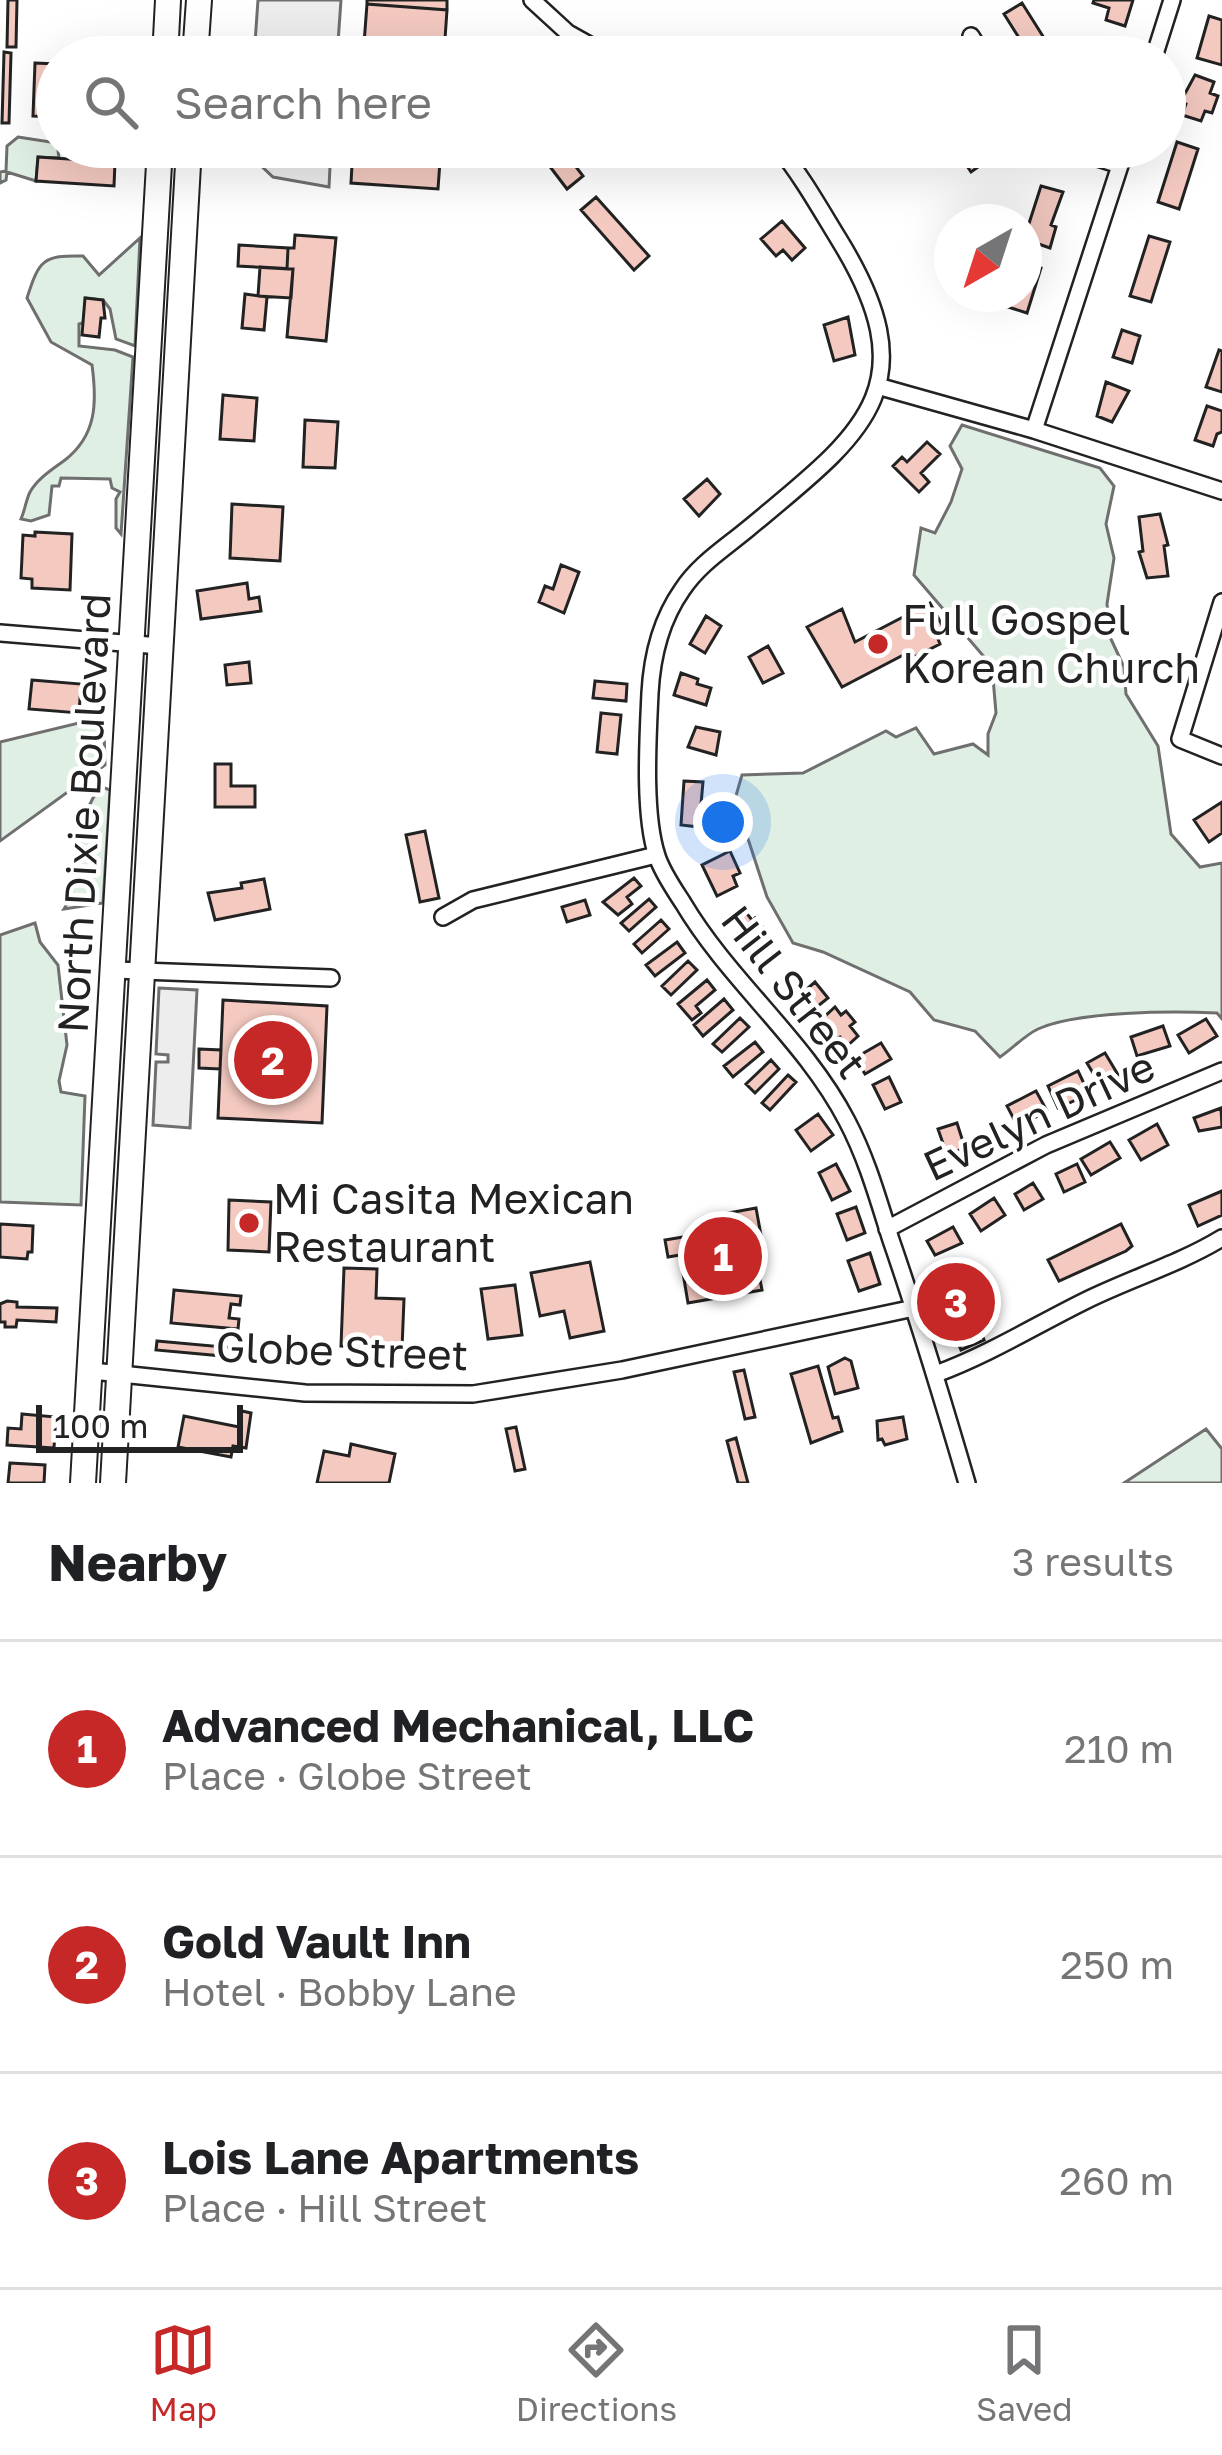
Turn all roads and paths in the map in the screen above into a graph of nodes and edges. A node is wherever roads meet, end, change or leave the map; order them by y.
1 (168, 0) edge
2 (199, 0) edge
3 (532, 0) edge
4 (1172, 0) edge
5 (166, 36) edge
6 (196, 36) edge
7 (573, 36) edge
8 (1161, 36) edge
9 (159, 168) edge
10 (188, 168) edge
11 (794, 168) edge
12 (1119, 168) edge
13 (880, 387) junction
14 (1034, 430) junction
15 (1222, 491) edge
16 (1222, 602) edge
17 (0, 633) edge
18 (132, 644) junction
19 (160, 646) junction
20 (1222, 756) edge
21 (656, 855) junction
22 (443, 917) dead end
23 (115, 970) junction
24 (142, 972) junction
25 (331, 978) dead end
26 (1222, 1071) edge
27 (887, 1228) junction
28 (1222, 1238) edge
29 (914, 1308) junction
30 (92, 1371) junction
31 (119, 1373) junction
32 (936, 1374) junction
33 (83, 1483) edge
34 (112, 1483) edge
35 (967, 1483) edge

1 - 5 highway
2 - 6 highway
3 - 7 street
4 - 8 street
9 - 18 highway, North Dixie Boulevard
10 - 19 highway, North Dixie Boulevard
11 - 13 street
12 - 14 street
13 - 14 street
13 - 21 street, Hill Street
14 - 15 street
16 - 20 street
17 - 18 street
18 - 19 street
18 - 23 highway, North Dixie Boulevard
19 - 24 highway, North Dixie Boulevard
21 - 22 street
21 - 27 street, Hill Street
23 - 24 street
23 - 30 highway, North Dixie Boulevard
24 - 25 street
24 - 31 highway, North Dixie Boulevard
26 - 27 street, Evelyn Drive
27 - 29 street, Hill Street
28 - 32 street
29 - 31 street, Globe Street
29 - 32 street, Hill Street
30 - 31 street, Globe Street
30 - 33 highway, North Dixie Boulevard
31 - 34 highway, North Dixie Boulevard
32 - 35 street, Hill Street

